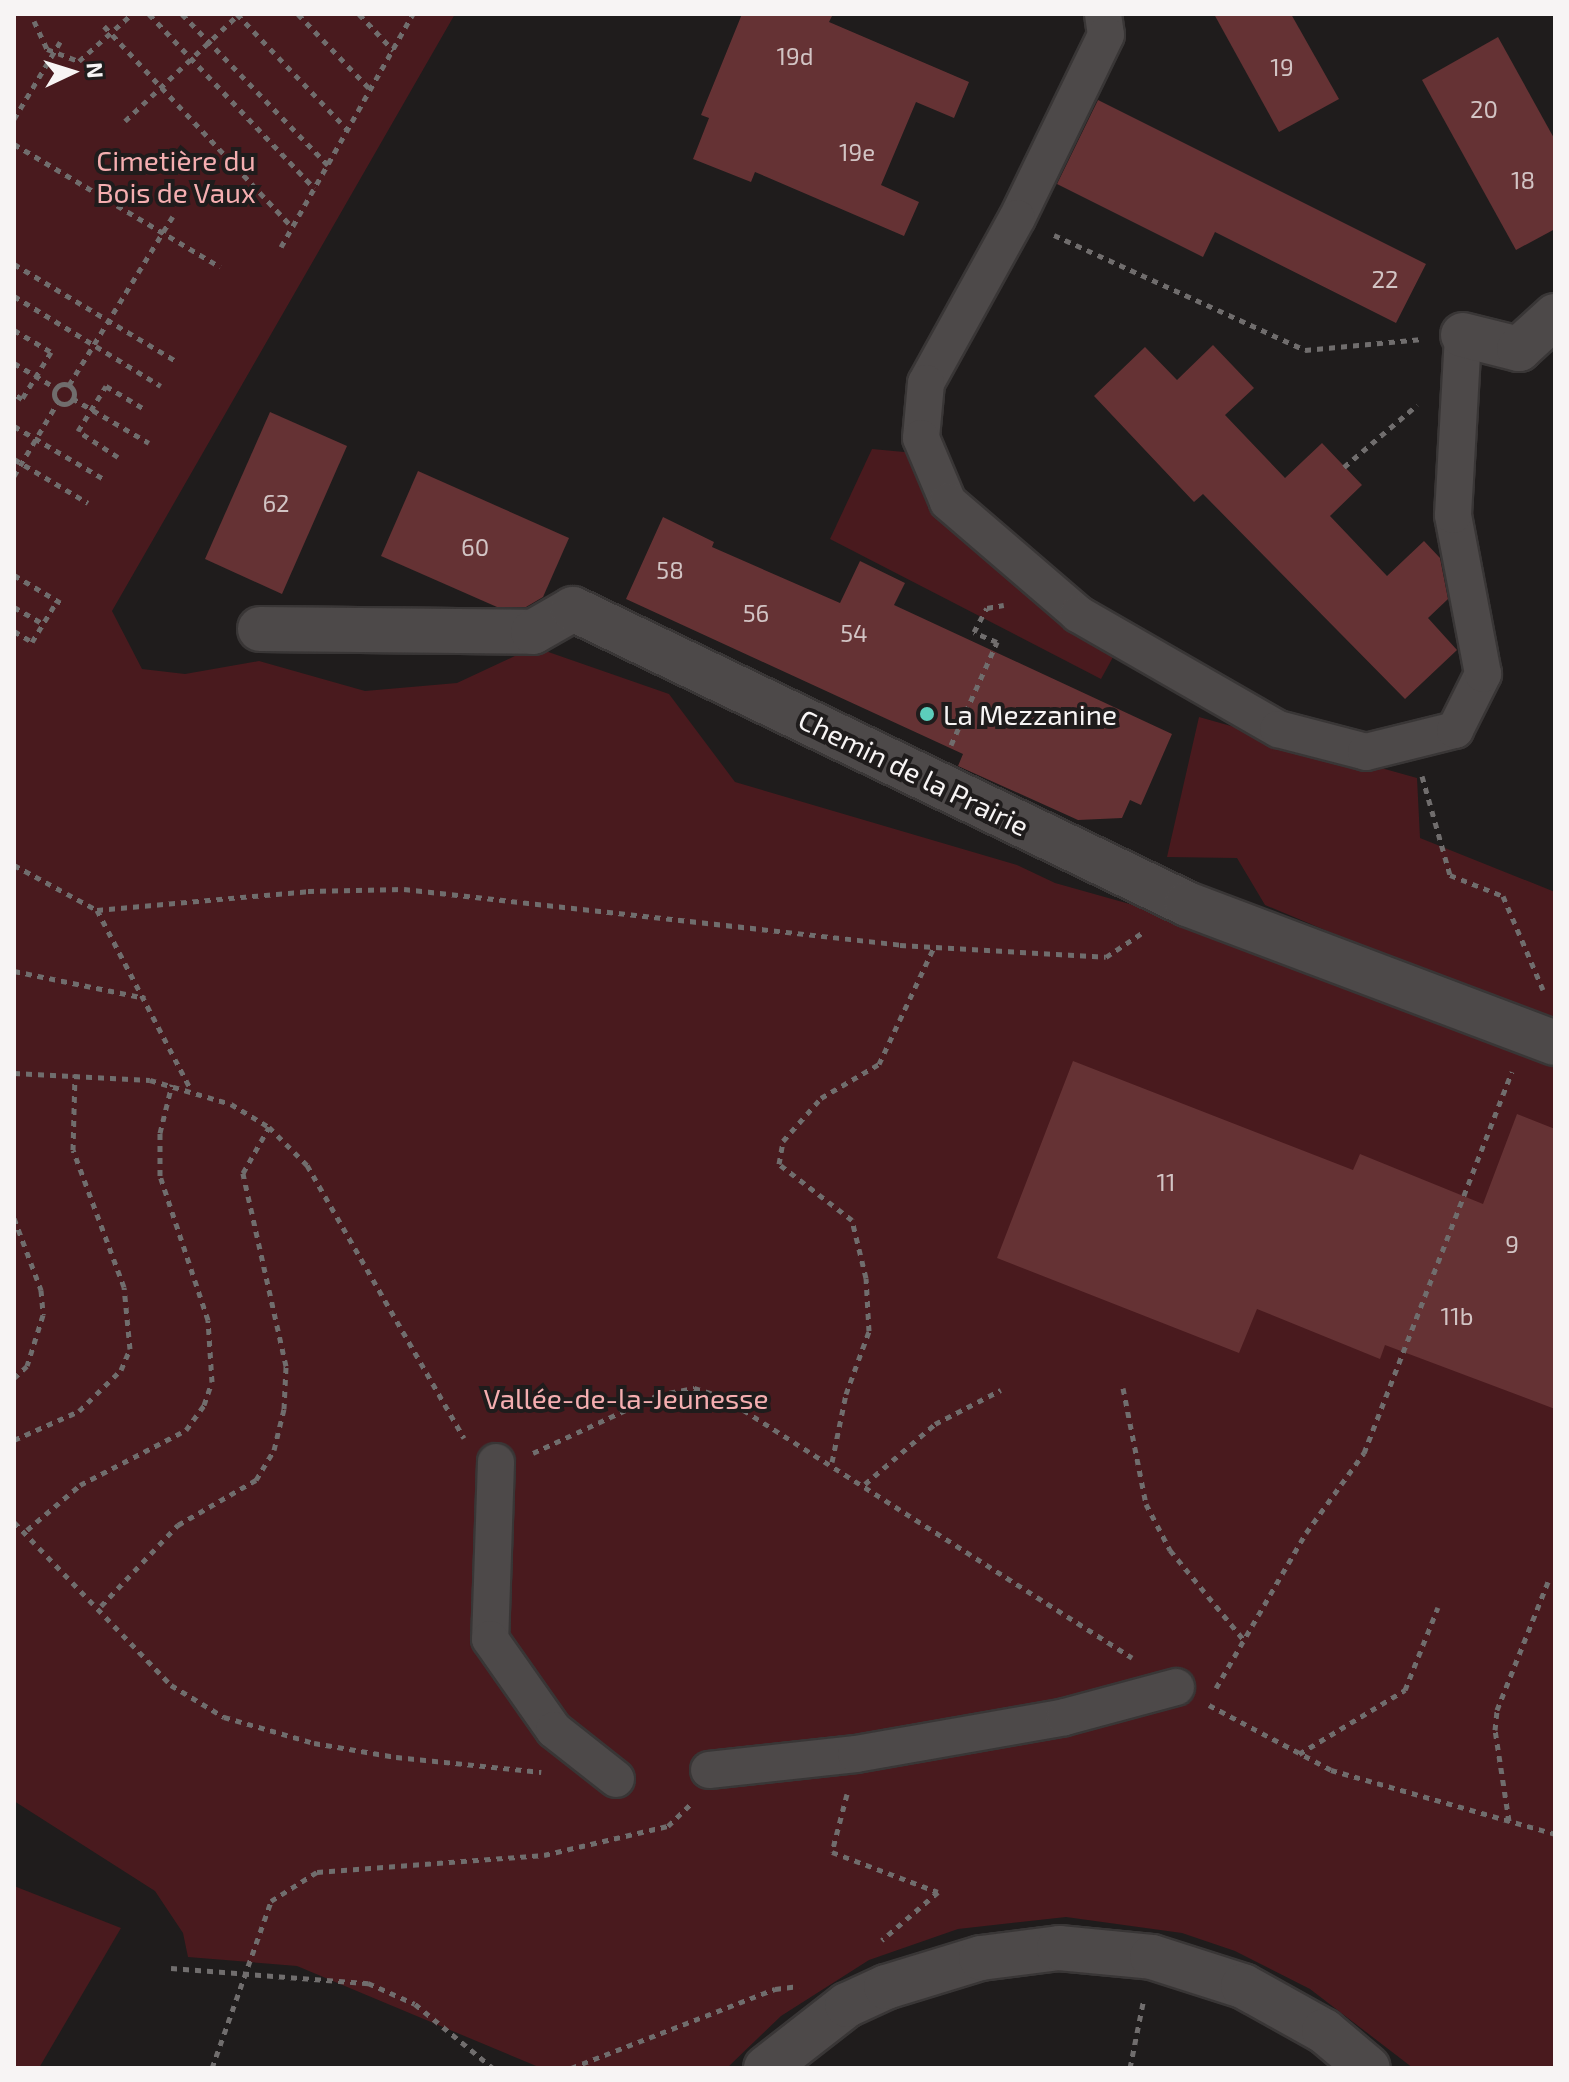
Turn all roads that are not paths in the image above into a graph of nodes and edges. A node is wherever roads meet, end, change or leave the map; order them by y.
1 (1103, 14) edge
2 (1555, 316) edge
3 (1462, 352) joint
4 (260, 629) dead end
5 (1543, 1027) edge
6 (496, 1462) road end
7 (1176, 1687) road end
8 (709, 1770) road end
9 (616, 1779) road end
10 (766, 2068) edge
11 (1368, 2068) edge

1 - 3 street
2 - 3 street
4 - 5 street, Chemin de la Prairie
6 - 9 street
7 - 8 street
10 - 11 street

